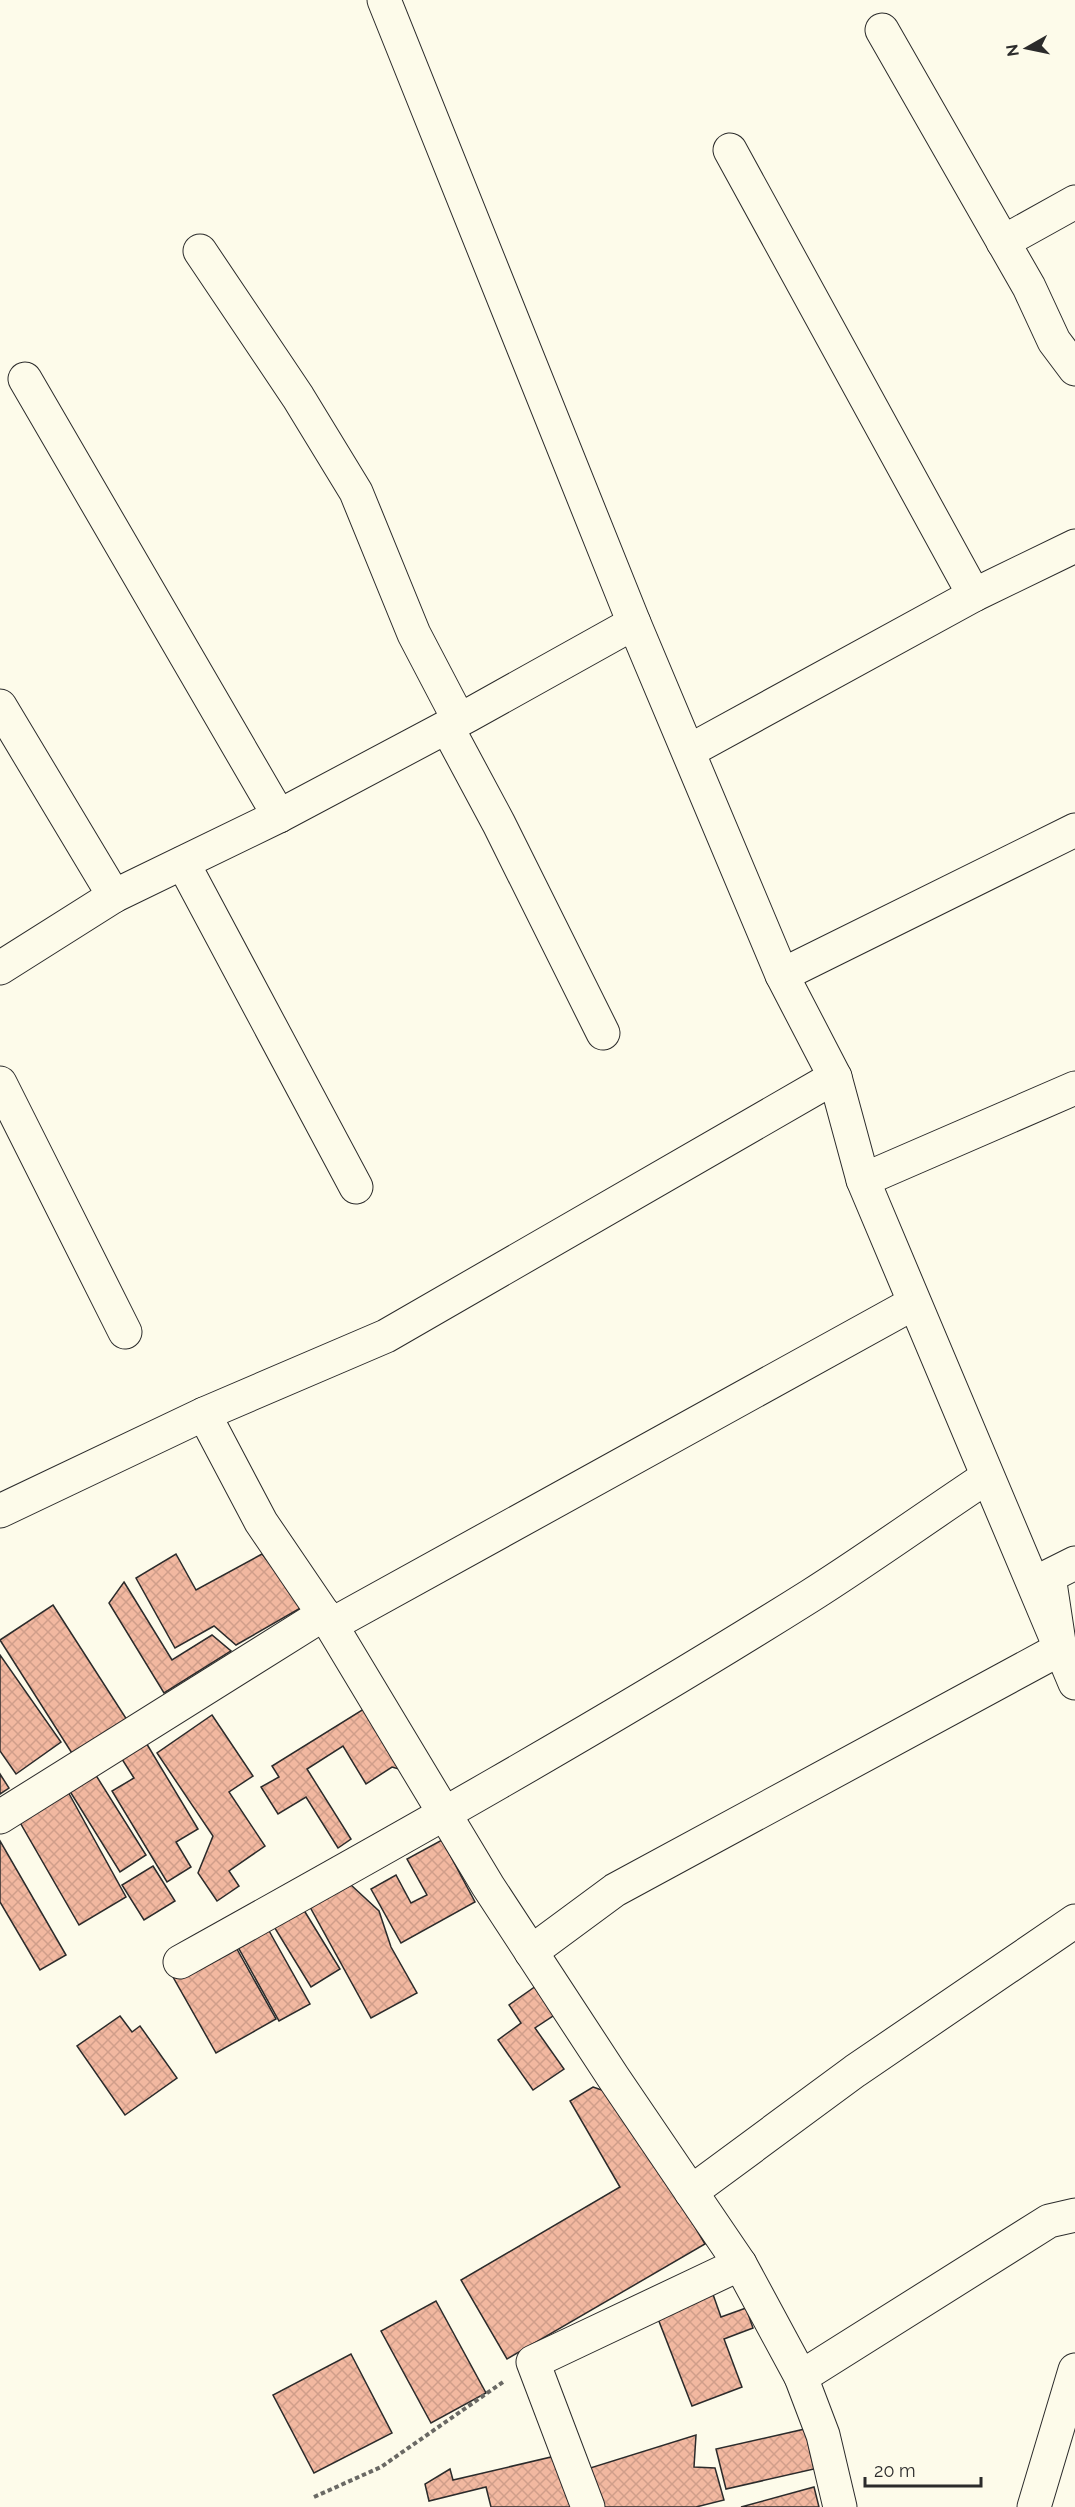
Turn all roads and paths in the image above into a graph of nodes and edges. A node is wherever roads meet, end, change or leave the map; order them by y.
1 (384, 0) edge
2 (882, 30) dead end
3 (730, 150) dead end
4 (1075, 201) edge
5 (1003, 242) junction
6 (200, 251) dead end
7 (1075, 369) edge
8 (25, 379) dead end
9 (1075, 546) edge
10 (974, 595) junction
11 (634, 623) junction
12 (0, 706) edge
13 (453, 724) junction
14 (689, 751) junction
15 (279, 816) junction
16 (1075, 830) edge
17 (183, 863) junction
18 (114, 896) junction
19 (0, 968) edge
20 (782, 975) junction
21 (603, 1033) dead end
22 (835, 1077) junction
23 (0, 1083) edge
24 (1075, 1088) edge
25 (863, 1180) junction
26 (356, 1187) dead end
27 (914, 1303) junction
28 (125, 1332) dead end
29 (204, 1414) junction
30 (987, 1477) junction
31 (0, 1511) edge
32 (1075, 1563) edge
33 (328, 1619) junction
34 (1059, 1649) junction
35 (1075, 1683) edge
36 (446, 1815) junction
37 (0, 1817) edge
38 (1075, 1921) edge
39 (531, 1952) junction
40 (180, 1962) dead end
41 (691, 2192) junction
42 (1075, 2215) edge
43 (740, 2264) junction
44 (533, 2362) junction
45 (1075, 2370) edge
46 (801, 2377) junction
47 (314, 2497) dead end
48 (588, 2507) edge
49 (840, 2507) edge
50 (1034, 2507) edge

1 - 11 street
2 - 5 street
3 - 10 street
4 - 5 street
5 - 7 street
6 - 13 street
8 - 15 street
9 - 10 street
10 - 14 street
11 - 13 street
11 - 14 street
12 - 18 street
13 - 15 street
13 - 21 street
14 - 20 street
15 - 17 street
16 - 20 street
17 - 18 street
17 - 26 street
18 - 19 street
20 - 22 street
22 - 25 street
22 - 29 street
23 - 28 street
24 - 25 street
25 - 27 street
27 - 30 street
27 - 33 street
29 - 31 street
29 - 33 street
30 - 34 street
30 - 36 street
32 - 34 street
33 - 36 street
33 - 37 street
34 - 35 street
34 - 39 street
36 - 39 street
36 - 40 street
38 - 41 street
39 - 41 street
41 - 43 street
42 - 46 street
43 - 44 street
43 - 46 street
44 - 47 path
44 - 48 street
45 - 50 street
46 - 49 street

